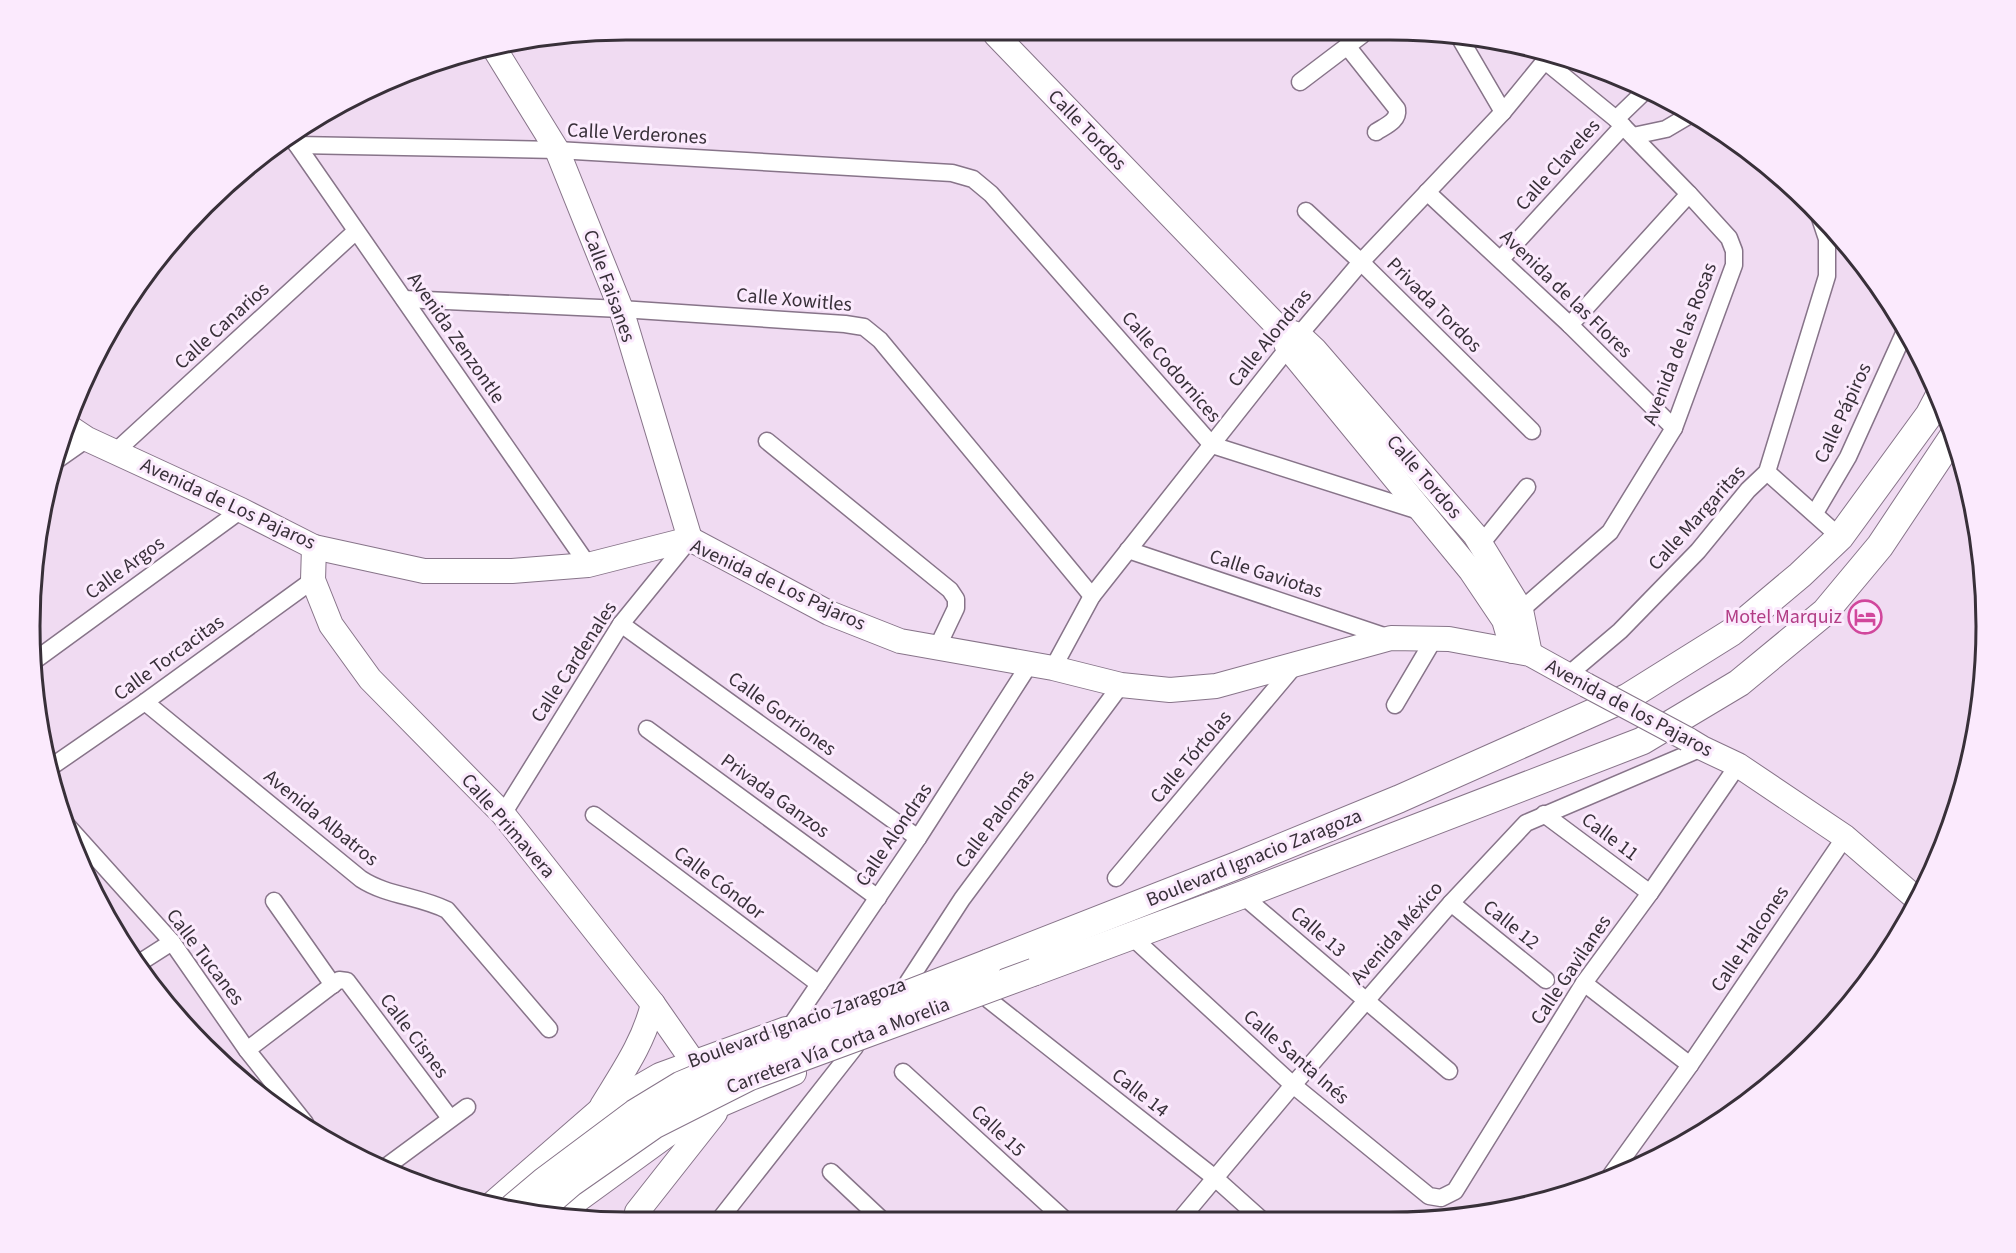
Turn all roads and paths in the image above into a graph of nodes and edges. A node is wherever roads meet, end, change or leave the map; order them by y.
1 (1001, 40) edge
2 (1355, 40) edge
3 (1347, 46) junction
4 (1464, 46) edge
5 (498, 55) edge
6 (1545, 61) edge
7 (1552, 64) edge
8 (1300, 82) dead end
9 (1641, 97) edge
10 (1503, 112) junction
11 (1682, 119) edge
12 (1624, 127) junction
13 (1376, 132) dead end
14 (299, 140) edge
15 (296, 143) edge
16 (557, 150) junction
17 (974, 179) joint
18 (1427, 192) junction
19 (1689, 194) junction
20 (1306, 211) dead end
21 (356, 231) junction
22 (1825, 235) edge
23 (1501, 259) junction
24 (1360, 262) junction
25 (404, 298) junction
26 (621, 309) junction
27 (1570, 324) junction
28 (1288, 337) junction
29 (1901, 341) edge
30 (1933, 406) edge
31 (1674, 428) junction
32 (75, 430) edge
33 (1532, 431) dead end
34 (87, 438) junction
35 (767, 441) dead end
36 (1212, 445) junction
37 (1947, 446) edge
38 (67, 452) edge
39 (116, 452) junction
40 (1767, 472) junction
41 (1527, 487) dead end
42 (241, 510) junction
43 (1424, 512) junction
44 (1815, 513) junction
45 (1840, 537) junction
46 (690, 539) junction
47 (1480, 544) junction
48 (314, 547) junction
49 (1128, 550) junction
50 (588, 565) junction
51 (313, 580) junction
52 (1092, 596) junction
53 (1513, 615) junction
54 (621, 624) junction
55 (1391, 638) junction
56 (1434, 639) junction
57 (937, 648) junction
58 (1522, 653) junction
59 (42, 656) edge
60 (1298, 663) junction
61 (1029, 664) junction
62 (1053, 668) junction
63 (1577, 680) junction
64 (1121, 685) junction
65 (145, 702) junction
66 (1395, 705) dead end
67 (647, 729) dead end
68 (1695, 743) junction
69 (57, 763) edge
70 (1738, 765) junction
71 (503, 814) junction
72 (1545, 814) junction
73 (594, 815) dead end
74 (1845, 837) junction
75 (918, 838) junction
76 (82, 842) edge
77 (1116, 878) dead end
78 (1650, 893) junction
79 (1911, 894) edge
80 (1242, 895) junction
81 (878, 898) junction
82 (274, 901) dead end
83 (1451, 903) junction
84 (1093, 922) junction
85 (1131, 936) junction
86 (172, 942) junction
87 (1096, 949) junction
88 (145, 960) edge
89 (1546, 980) dead end
90 (338, 982) junction
91 (908, 982) junction
92 (1584, 983) junction
93 (819, 984) junction
94 (989, 1000) junction
95 (1365, 1001) junction
96 (653, 1004) junction
97 (790, 1027) junction
98 (549, 1029) dead end
99 (855, 1047) junction
100 (247, 1050) junction
101 (694, 1061) junction
102 (1690, 1065) junction
103 (1449, 1071) dead end
104 (903, 1072) dead end
105 (1293, 1085) junction
106 (722, 1104) junction
107 (292, 1107) edge
108 (467, 1107) dead end
109 (601, 1109) junction
110 (450, 1118) junction
111 (391, 1163) edge
112 (1617, 1167) edge
113 (831, 1172) dead end
114 (1215, 1178) junction
115 (499, 1198) edge
116 (1441, 1198) joint
117 (519, 1202) edge
118 (545, 1206) edge
119 (566, 1209) edge
120 (637, 1212) edge
121 (725, 1212) edge
122 (874, 1212) edge
123 (1056, 1212) edge
124 (1187, 1212) edge
125 (1253, 1212) edge

1 - 28 street, Calle Tordos
2 - 3 street
3 - 8 street
3 - 13 street
4 - 10 street
5 - 16 street, Calle Faisanes
6 - 10 street, Calle Alondras
7 - 12 street, Avenida de las Rosas
9 - 12 street, Calle Claveles
10 - 18 street, Calle Alondras
11 - 12 street
12 - 19 street, Avenida de las Rosas
12 - 23 street, Calle Claveles
14 - 16 street, Calle Verderones
15 - 21 street, Avenida Zenzontle
16 - 17 street, Calle Verderones
16 - 26 street, Calle Faisanes
17 - 36 street, Calle Codornices
18 - 23 street, Avenida de las Flores
18 - 24 street, Calle Alondras
19 - 27 street
19 - 31 street, Avenida de las Rosas
20 - 24 street, Privada Tordos
21 - 25 street, Avenida Zenzontle
21 - 39 street, Calle Canarios
22 - 40 street, Calle Margaritas
23 - 27 street, Avenida de las Flores
24 - 28 street, Calle Alondras
24 - 33 street, Privada Tordos
25 - 26 street, Calle Xowitles
25 - 50 street, Avenida Zenzontle
26 - 46 street, Calle Faisanes
26 - 52 street, Calle Xowitles
27 - 31 street, Avenida de las Flores
28 - 36 street, Calle Alondras
28 - 43 street, Calle Tordos
28 - 47 street, Calle Tordos
29 - 44 street, Calle Pápiros
30 - 45 main road, Boulevard Ignacio Zaragoza
31 - 53 street, Avenida de las Rosas
32 - 34 street, Avenida de Los Pajaros
34 - 38 street
34 - 39 street, Avenida de Los Pajaros
35 - 57 street
36 - 43 street, Calle Codornices
36 - 49 street, Calle Alondras
37 - 80 main road, Boulevard Ignacio Zaragoza
39 - 42 street, Avenida de Los Pajaros
40 - 44 street
40 - 63 street, Calle Margaritas
41 - 47 street
42 - 48 street, Avenida de Los Pajaros
42 - 59 street, Calle Argos
43 - 53 street, Calle Tordos
44 - 45 street
45 - 84 main road, Boulevard Ignacio Zaragoza
46 - 50 street, Avenida de Los Pajaros
46 - 54 street, Calle Cardenales
46 - 57 street, Avenida de Los Pajaros
47 - 53 street, Calle Tordos
48 - 50 street, Avenida de Los Pajaros
48 - 51 street, Calle Primavera
49 - 52 street, Calle Alondras
49 - 55 street, Calle Gaviotas
51 - 65 street, Calle Torcacitas
51 - 71 street, Calle Primavera
52 - 62 street, Calle Alondras
53 - 58 street, Calle Tordos
54 - 71 street, Calle Cardenales
54 - 75 street, Calle Gorriones
55 - 56 street, Avenida de los Pajaros
55 - 60 street, Avenida de los Pajaros
56 - 58 street, Avenida de los Pajaros
56 - 66 street
57 - 61 street, Avenida de Los Pajaros
58 - 63 street, Avenida de los Pajaros
60 - 64 street, Avenida de Los Pajaros
60 - 77 street, Calle Tórtolas
61 - 62 street, Avenida de Los Pajaros
61 - 75 street, Calle Alondras
62 - 64 street, Avenida de Los Pajaros
63 - 68 street, Avenida de los Pajaros, bridge
64 - 91 street, Calle Palomas
65 - 69 street, Calle Torcacitas
65 - 98 street, Avenida Albatros
67 - 81 street, Privada Ganzos
68 - 70 street, Avenida de los Pajaros
68 - 72 street, Avenida México
70 - 74 street, Avenida de los Pajaros
70 - 78 street, Calle Gavilanes
71 - 96 street, Calle Primavera
72 - 78 street, Calle 11
72 - 83 street, Avenida México
73 - 93 street, Calle Cóndor
74 - 79 street, Avenida de los Pajaros
74 - 102 street, Calle Halcones
75 - 81 street, Calle Alondras
76 - 86 street, Calle Tucanes
78 - 92 street, Calle Gavilanes
80 - 85 main road, Boulevard Ignacio Zaragoza
80 - 95 street, Calle 13
81 - 93 street, Calle Alondras
82 - 90 street, Calle Cisnes
83 - 89 street, Calle 12
83 - 95 street, Avenida México
84 - 91 street, Boulevard Ignacio Zaragoza
84 - 117 main road, Carretera Vía Corta a Morelia, bridge
85 - 87 main road, Boulevard Ignacio Zaragoza
85 - 105 street, Calle Santa Inés
86 - 88 street
86 - 100 street, Calle Tucanes
87 - 94 street, Boulevard Ignacio Zaragoza
87 - 118 main road, Carretera Vía Corta a Morelia, bridge
90 - 100 street
90 - 110 street, Calle Cisnes
91 - 97 street, Boulevard Ignacio Zaragoza
92 - 102 street
92 - 116 street, Calle Gavilanes
93 - 97 street, Calle Alondras
94 - 99 street, Boulevard Ignacio Zaragoza
94 - 114 street, Calle 14
95 - 103 street, Calle 13
95 - 105 street, Avenida México
96 - 101 street, Calle Primavera
96 - 109 street
97 - 101 street, Boulevard Ignacio Zaragoza
99 - 106 street, Boulevard Ignacio Zaragoza
99 - 121 street
100 - 107 street, Calle Tucanes
101 - 106 street, Calle Primavera
101 - 109 street, Boulevard Ignacio Zaragoza
102 - 112 street, Calle Halcones
104 - 123 street, Calle 15
105 - 114 street, Avenida México
105 - 116 street, Calle Santa Inés
106 - 119 street, Boulevard Ignacio Zaragoza
106 - 120 street
108 - 110 street
109 - 115 street, Boulevard Ignacio Zaragoza
110 - 111 street
113 - 122 street
114 - 124 street, Avenida México
114 - 125 street, Calle 14

